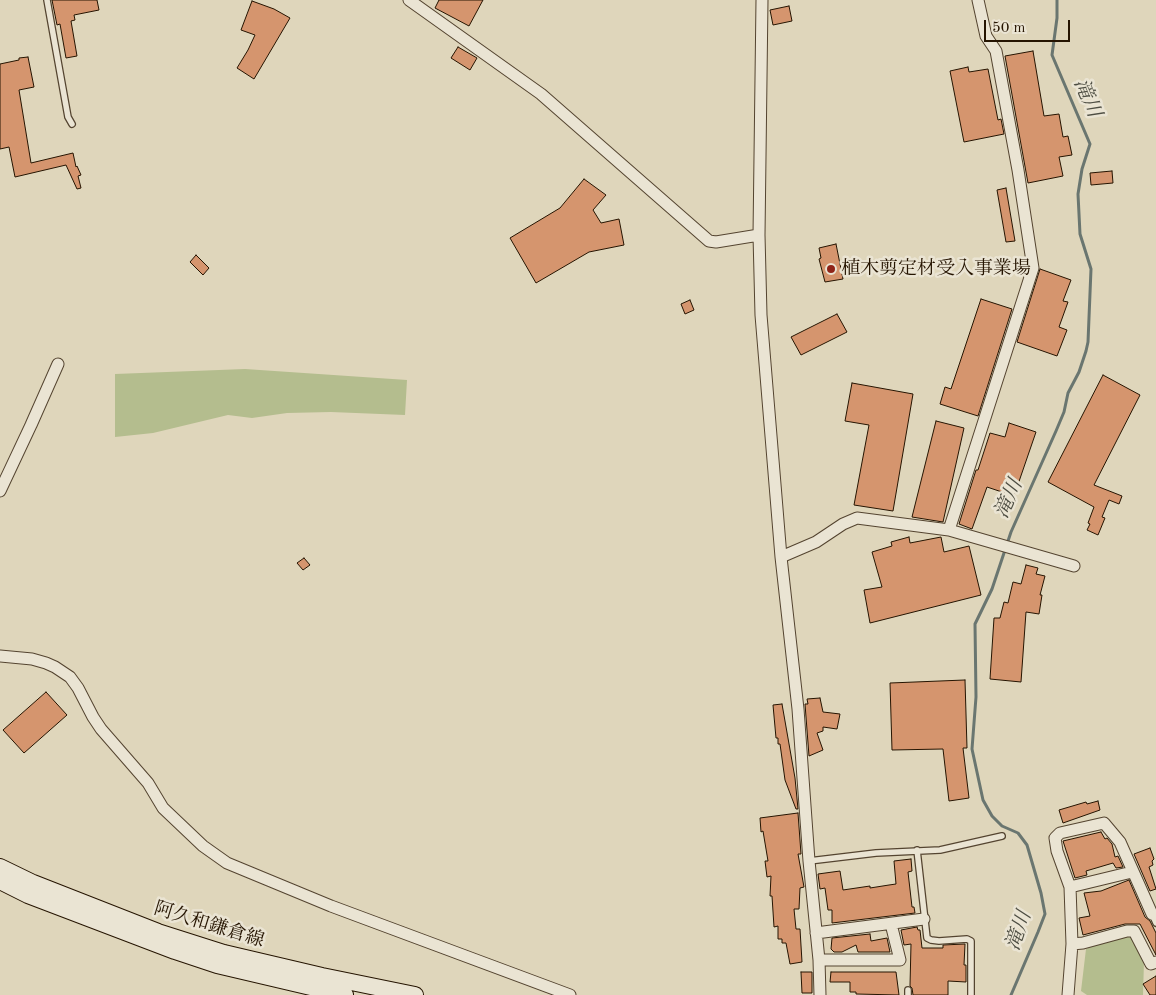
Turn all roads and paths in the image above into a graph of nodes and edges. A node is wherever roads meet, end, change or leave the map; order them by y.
1 (48, 0) edge
2 (409, 0) edge
3 (762, 0) edge
4 (978, 0) edge
5 (72, 124) dead end
6 (759, 235) junction
7 (58, 364) dead end
8 (0, 491) edge
9 (949, 530) junction
10 (781, 557) junction
11 (1074, 566) dead end
12 (0, 656) edge
13 (1002, 836) dead end
14 (917, 850) junction
15 (809, 861) junction
16 (0, 867) edge
17 (1132, 872) junction
18 (0, 882) edge
19 (1070, 887) junction
20 (924, 919) junction
21 (1154, 919) edge
22 (891, 924) junction
23 (816, 933) junction
24 (1072, 944) junction
25 (819, 960) junction
26 (1156, 962) edge
27 (345, 995) edge
28 (415, 995) edge
29 (570, 995) edge
30 (820, 995) edge
31 (971, 995) edge
32 (1068, 995) edge

1 - 5 lane
2 - 6 street
3 - 6 street
4 - 9 street
6 - 10 street
7 - 8 street
9 - 10 street
9 - 11 street
10 - 15 street
12 - 29 street
13 - 14 lane
14 - 15 lane
14 - 20 lane
15 - 23 street
16 - 28 main road, 阿久和鎌倉線
17 - 19 street
17 - 19 street
17 - 21 street
18 - 27 main road, 阿久和鎌倉線
19 - 24 street
20 - 22 street
20 - 31 lane
22 - 23 street
22 - 25 street
23 - 25 street
24 - 26 street
24 - 32 street
25 - 30 street

